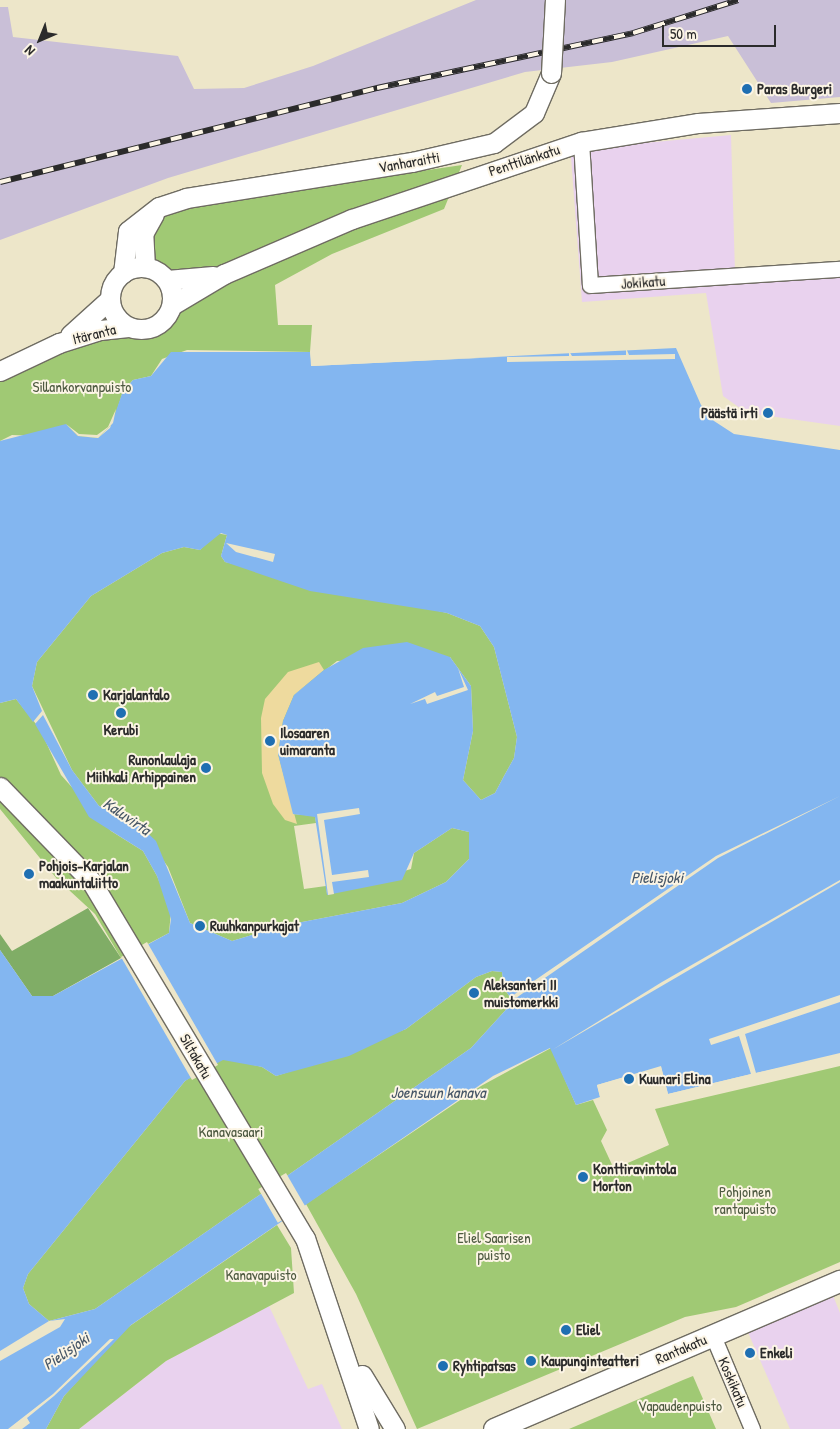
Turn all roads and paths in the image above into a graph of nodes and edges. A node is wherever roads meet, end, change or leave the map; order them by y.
1 (555, 0) edge
2 (840, 113) edge
3 (581, 142) junction
4 (159, 207) junction
5 (146, 267) junction
6 (840, 269) edge
7 (123, 273) junction
8 (224, 274) junction
9 (167, 280) junction
10 (110, 299) junction
11 (172, 305) junction
12 (128, 327) junction
13 (59, 343) junction
14 (0, 371) edge
15 (0, 787) edge
16 (840, 1281) edge
17 (712, 1336) junction
18 (348, 1353) junction
19 (369, 1429) edge
20 (395, 1429) edge
21 (494, 1429) edge
22 (752, 1429) edge

1 - 4 street, Vanharaitti, bridge
2 - 3 street, Penttilänkatu
3 - 6 street, Jokikatu
3 - 8 street, Penttilänkatu
4 - 5 street
4 - 7 street, Vanharaitti
5 - 7 street
5 - 9 street
7 - 10 street
8 - 9 street, Penttilänkatu
8 - 11 street, Penttilänkatu
9 - 11 street
10 - 12 street
10 - 13 street, Itäranta
11 - 12 street
12 - 13 street, Itäranta
13 - 14 street, Itäranta
15 - 18 street, Siltakatu
16 - 17 main road, Rantakatu
17 - 21 main road, Rantakatu
17 - 22 street, Koskikatu
18 - 19 street, Siltakatu
18 - 20 street, Siltakatu

